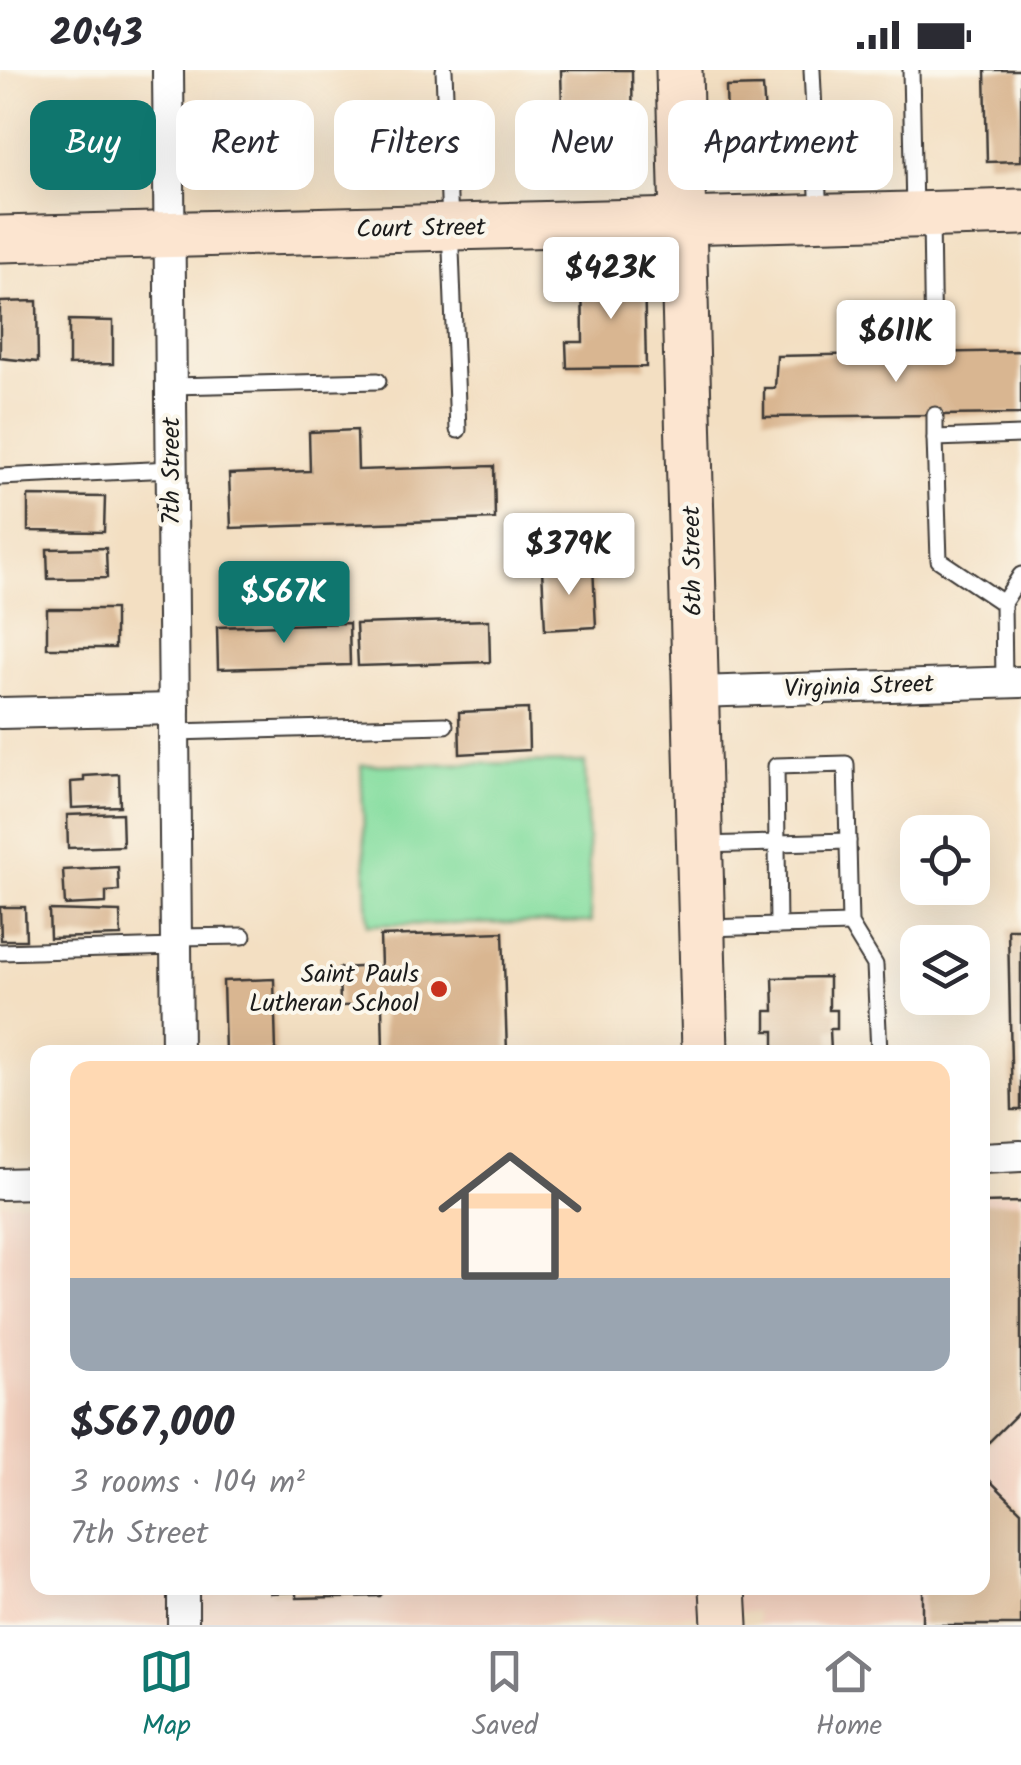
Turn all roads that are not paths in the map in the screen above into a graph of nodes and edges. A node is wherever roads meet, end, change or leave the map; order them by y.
1 (168, 70) edge
2 (444, 70) edge
3 (679, 70) edge
4 (812, 70) edge
5 (911, 70) edge
6 (1021, 212) edge
7 (923, 216) junction
8 (819, 218) junction
9 (684, 222) junction
10 (450, 228) junction
11 (170, 235) junction
12 (0, 239) edge
13 (934, 353) dead end
14 (378, 381) dead end
15 (171, 386) junction
16 (935, 415) dead end
17 (458, 430) dead end
18 (1021, 435) edge
19 (935, 438) junction
20 (172, 468) junction
21 (0, 477) edge
22 (1021, 575) edge
23 (1002, 602) junction
24 (1013, 683) edge
25 (696, 692) junction
26 (0, 712) edge
27 (174, 721) junction
28 (445, 726) dead end
29 (848, 841) junction
30 (778, 844) junction
31 (700, 846) junction
32 (850, 924) junction
33 (778, 926) junction
34 (702, 928) junction
35 (243, 936) dead end
36 (176, 942) junction
37 (0, 952) edge
38 (177, 1045) edge
39 (705, 1045) edge
40 (879, 1045) edge
41 (1021, 1156) edge
42 (990, 1158) edge
43 (30, 1183) edge
44 (0, 1184) edge
45 (183, 1595) edge
46 (723, 1595) edge
47 (183, 1625) edge
48 (725, 1625) edge

1 - 11 street, 7th Street
2 - 10 lane
3 - 9 main road, 6th Street
4 - 8 lane
5 - 7 lane
6 - 7 main road, Court Street
7 - 8 main road, Court Street
7 - 13 lane
8 - 9 main road, Court Street
9 - 10 main road, Court Street
9 - 25 main road, 6th Street
10 - 11 main road, Court Street
10 - 17 lane
11 - 12 main road, Court Street
11 - 15 street, 7th Street
14 - 15 lane
15 - 20 street, 7th Street
16 - 19 lane
18 - 19 lane
19 - 23 lane
20 - 21 lane
20 - 27 street, 7th Street
22 - 23 lane
23 - 24 lane
24 - 25 street, Virginia Street
25 - 31 main road, 6th Street
26 - 27 street
27 - 28 lane
27 - 36 street, 7th Street
29 - 30 lane
29 - 30 lane
29 - 32 lane
30 - 31 lane
30 - 33 lane
31 - 34 main road, 6th Street
32 - 33 lane
32 - 40 lane
33 - 34 lane
34 - 39 main road, 6th Street
35 - 36 lane
36 - 37 lane
36 - 38 street, 7th Street
41 - 42 street
43 - 44 street
45 - 47 street
46 - 48 main road

